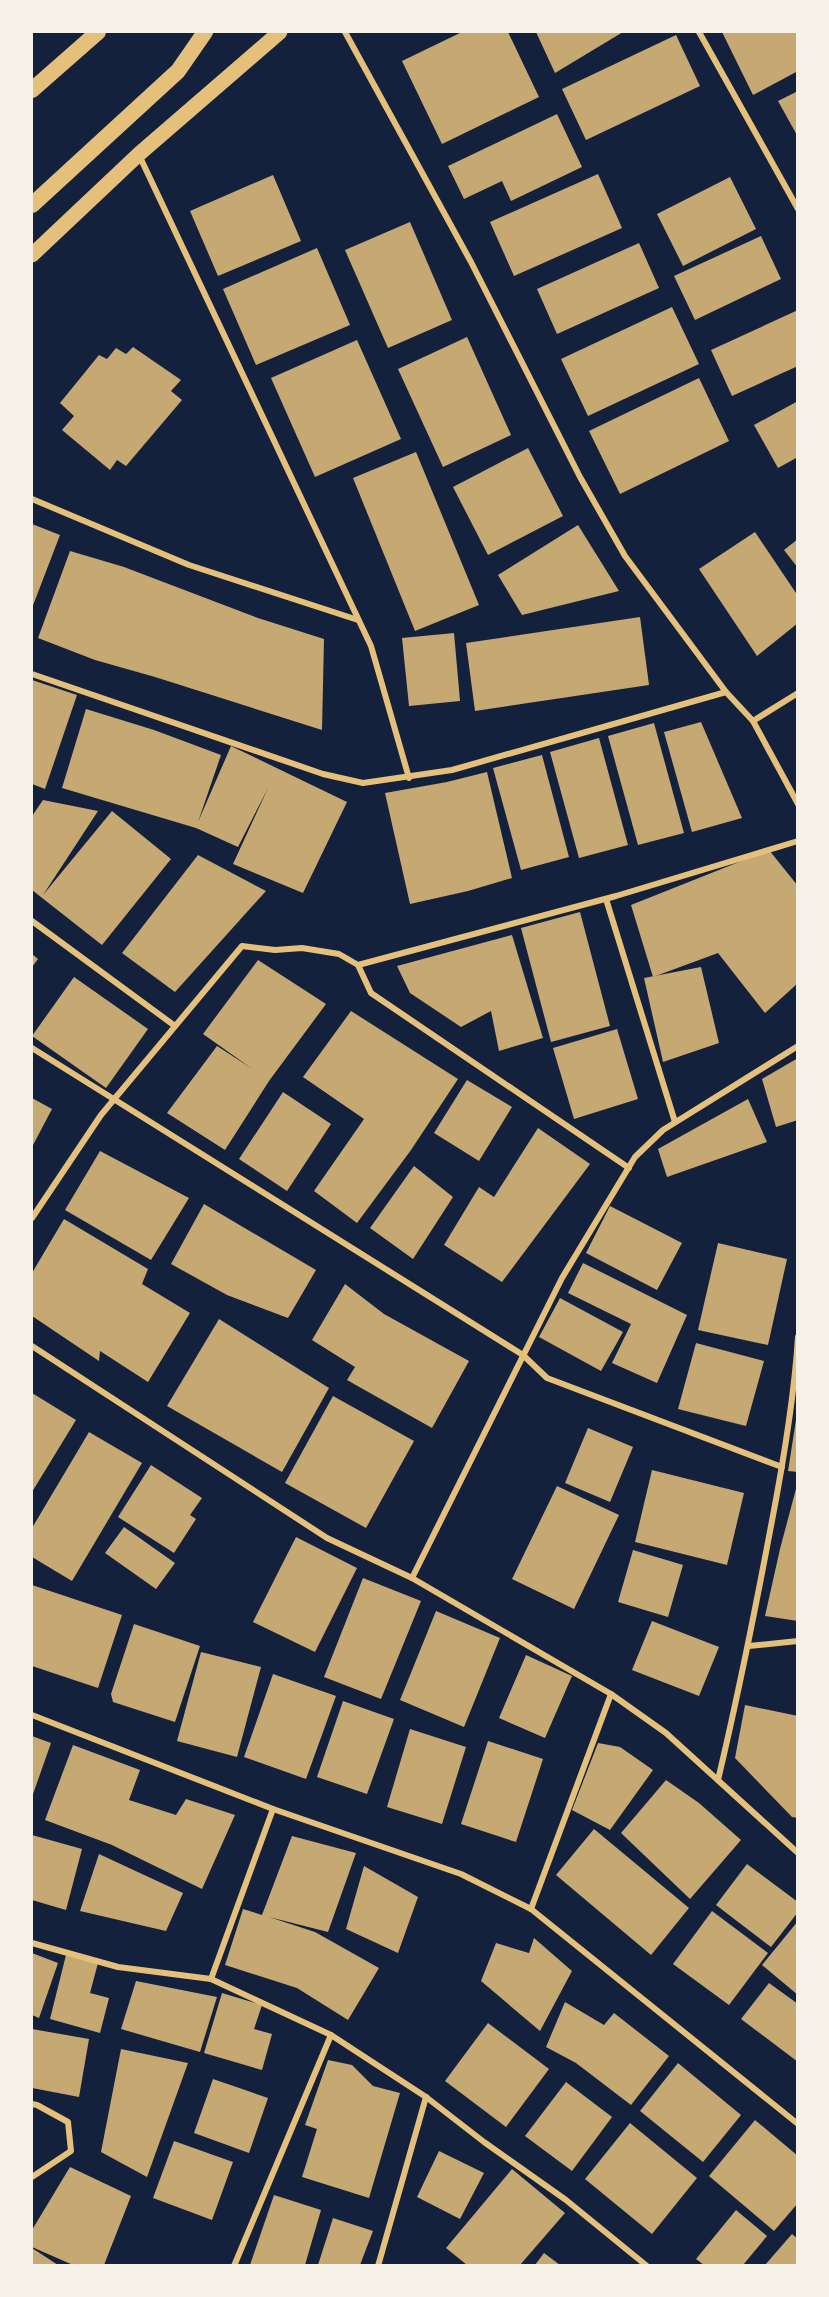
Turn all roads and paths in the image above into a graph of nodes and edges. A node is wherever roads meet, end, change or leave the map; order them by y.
1 (98, 32) edge
2 (205, 32) edge
3 (280, 32) edge
4 (345, 32) edge
5 (699, 32) edge
6 (32, 90) edge
7 (139, 154) junction
8 (32, 205) edge
9 (798, 209) edge
10 (32, 255) edge
11 (32, 500) edge
12 (358, 620) junction
13 (32, 674) edge
14 (726, 692) junction
15 (798, 693) edge
16 (753, 722) junction
17 (409, 778) junction
18 (798, 804) edge
19 (798, 841) edge
20 (606, 899) junction
21 (32, 921) edge
22 (358, 965) junction
23 (175, 1026) junction
24 (798, 1046) edge
25 (32, 1048) edge
26 (113, 1099) junction
27 (675, 1122) junction
28 (629, 1168) junction
29 (32, 1218) edge
30 (798, 1337) edge
31 (32, 1346) edge
32 (523, 1355) junction
33 (782, 1467) junction
34 (412, 1578) junction
35 (798, 1641) edge
36 (749, 1646) junction
37 (611, 1694) junction
38 (32, 1715) edge
39 (718, 1780) junction
40 (273, 1809) junction
41 (798, 1853) edge
42 (531, 1909) junction
43 (32, 1943) edge
44 (211, 1979) junction
45 (331, 2035) junction
46 (426, 2097) junction
47 (32, 2104) edge
48 (798, 2124) edge
49 (32, 2176) edge
50 (234, 2265) edge
51 (378, 2265) edge
52 (647, 2265) edge

1 - 6 highway
2 - 8 highway
3 - 7 main road
4 - 14 street
5 - 9 street
7 - 10 main road
7 - 12 street
11 - 12 street
12 - 17 street
13 - 17 street
14 - 16 street
14 - 17 street
15 - 16 street
16 - 18 street
19 - 20 street
20 - 22 street
20 - 27 street
21 - 23 street
22 - 23 street
22 - 28 street
23 - 26 street
24 - 27 street
25 - 26 street
26 - 29 street
26 - 32 street
27 - 28 street
28 - 32 street
30 - 33 street
31 - 34 street
32 - 33 street
32 - 34 street
33 - 36 street
34 - 37 street
35 - 36 street
36 - 39 street
37 - 39 street
37 - 42 street
38 - 40 street
39 - 41 street
40 - 42 street
40 - 44 street
42 - 48 street
43 - 44 street
44 - 45 street
45 - 46 street
45 - 50 street
46 - 51 street
46 - 52 street
47 - 49 street

